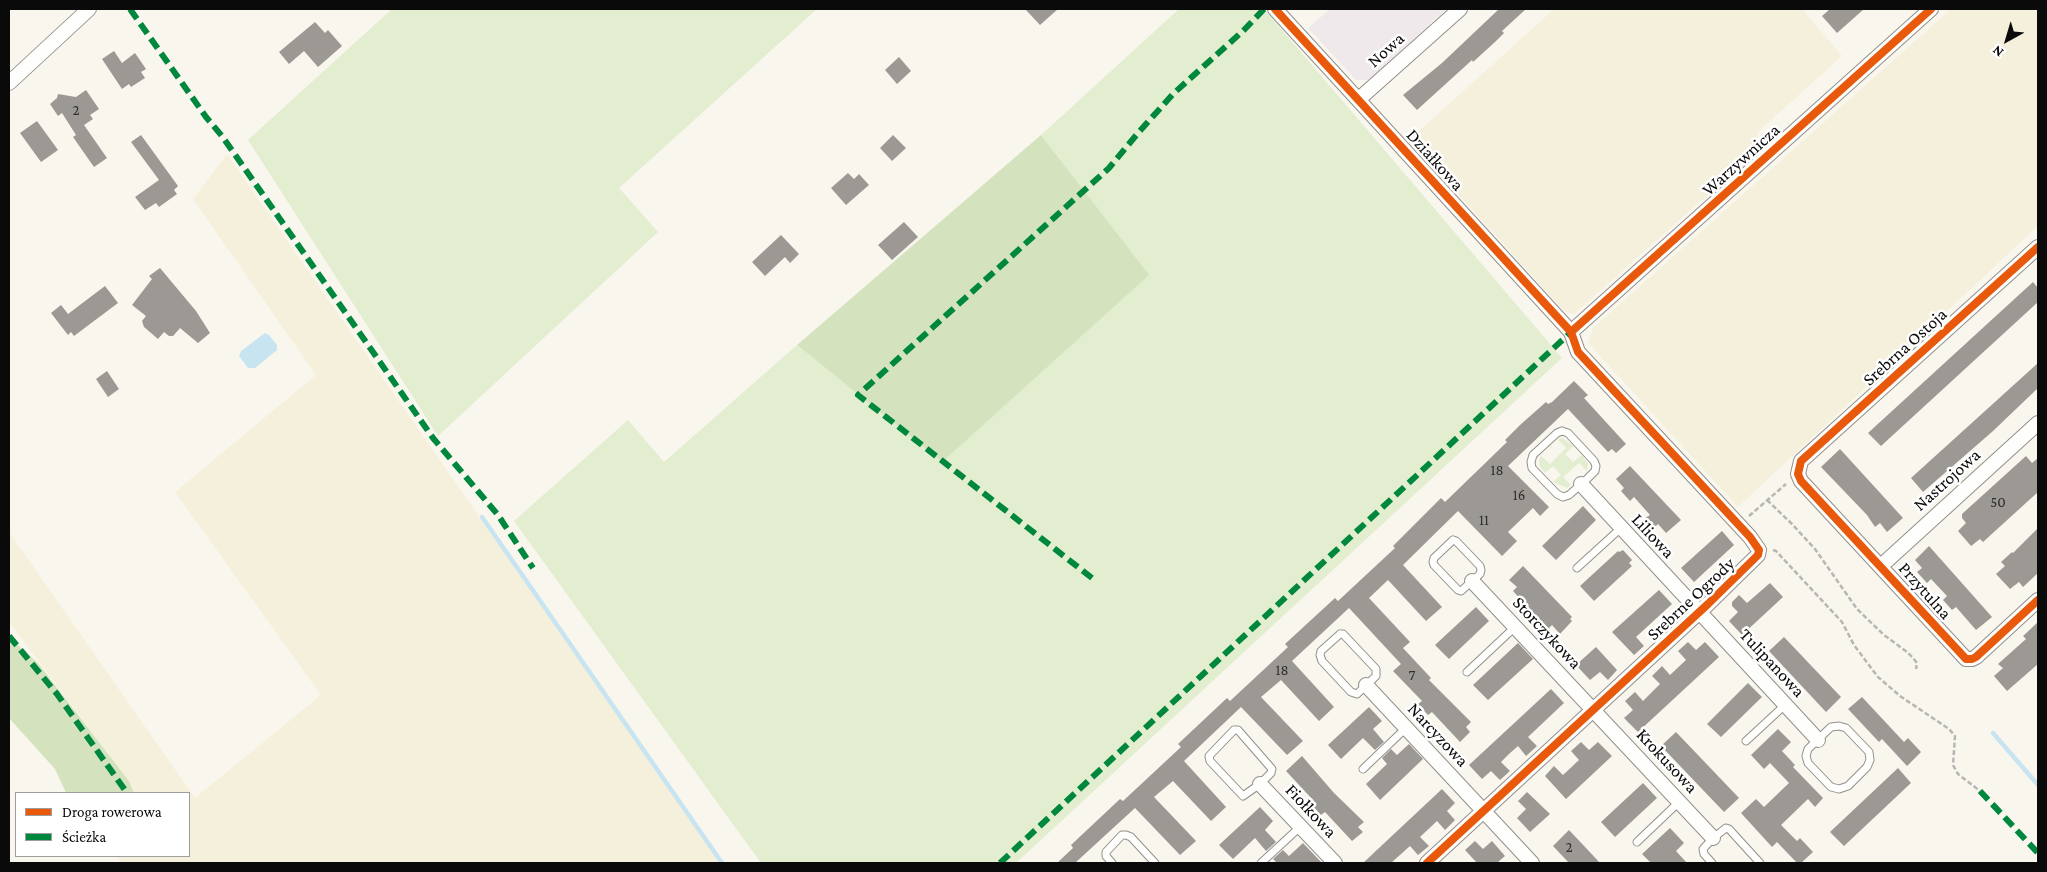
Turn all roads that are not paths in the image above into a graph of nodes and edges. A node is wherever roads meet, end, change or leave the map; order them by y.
1 (89, 9) edge
2 (1275, 9) edge
3 (1460, 9) edge
4 (1930, 9) edge
5 (9, 83) edge
6 (1360, 99) junction
7 (2037, 251) edge
8 (1571, 332) junction
9 (2038, 423) edge
10 (1798, 474) joint
11 (1581, 484) junction
12 (1621, 528) junction
13 (1881, 566) junction
14 (1577, 568) dead end
15 (1472, 581) junction
16 (2038, 600) edge
17 (1699, 612) junction
18 (1515, 627) junction
19 (1467, 672) dead end
20 (1366, 685) junction
21 (1786, 705) junction
22 (1594, 710) junction
23 (1406, 728) junction
24 (1818, 740) junction
25 (1746, 741) dead end
26 (1363, 769) dead end
27 (1260, 784) junction
28 (1679, 802) junction
29 (1483, 811) junction
30 (1300, 827) junction
31 (1713, 838) junction
32 (1637, 842) dead end
33 (1112, 863) edge
34 (1155, 863) edge
35 (1261, 863) edge
36 (1335, 863) edge
37 (1427, 863) edge
38 (1532, 863) edge
39 (1712, 863) edge
40 (1760, 863) edge

1 - 5 street
2 - 6 street, Działkowa
3 - 6 street, Nowa
4 - 8 street, Warzywnicza
6 - 8 street, Działkowa
7 - 10 street, Srebrna Ostoja
8 - 17 street, Srebrne Ogrody
9 - 13 street, Nastrojowa
10 - 13 street, Przytulna
11 - 11 lane
11 - 12 street, Liliowa
12 - 14 lane
12 - 17 street, Liliowa
13 - 16 street, Przytulna
15 - 15 lane
15 - 18 street, Storczykowa
17 - 21 street, Tulipanowa
17 - 22 street, Srebrne Ogrody
18 - 19 lane
18 - 22 street, Storczykowa
20 - 20 lane
20 - 23 street, Narcyzowa
21 - 24 street, Tulipanowa
21 - 25 lane
22 - 28 street, Krokusowa
22 - 29 street, Srebrne Ogrody
23 - 26 lane
23 - 29 street, Narcyzowa
24 - 24 lane
27 - 27 lane, Fiołkowa
27 - 30 street, Fiołkowa
28 - 31 street, Krokusowa
28 - 32 lane
29 - 37 street, Srebrne Ogrody
29 - 38 street, Narcyzowa
30 - 35 lane
30 - 36 street, Fiołkowa
31 - 39 lane
31 - 40 lane
33 - 34 lane

